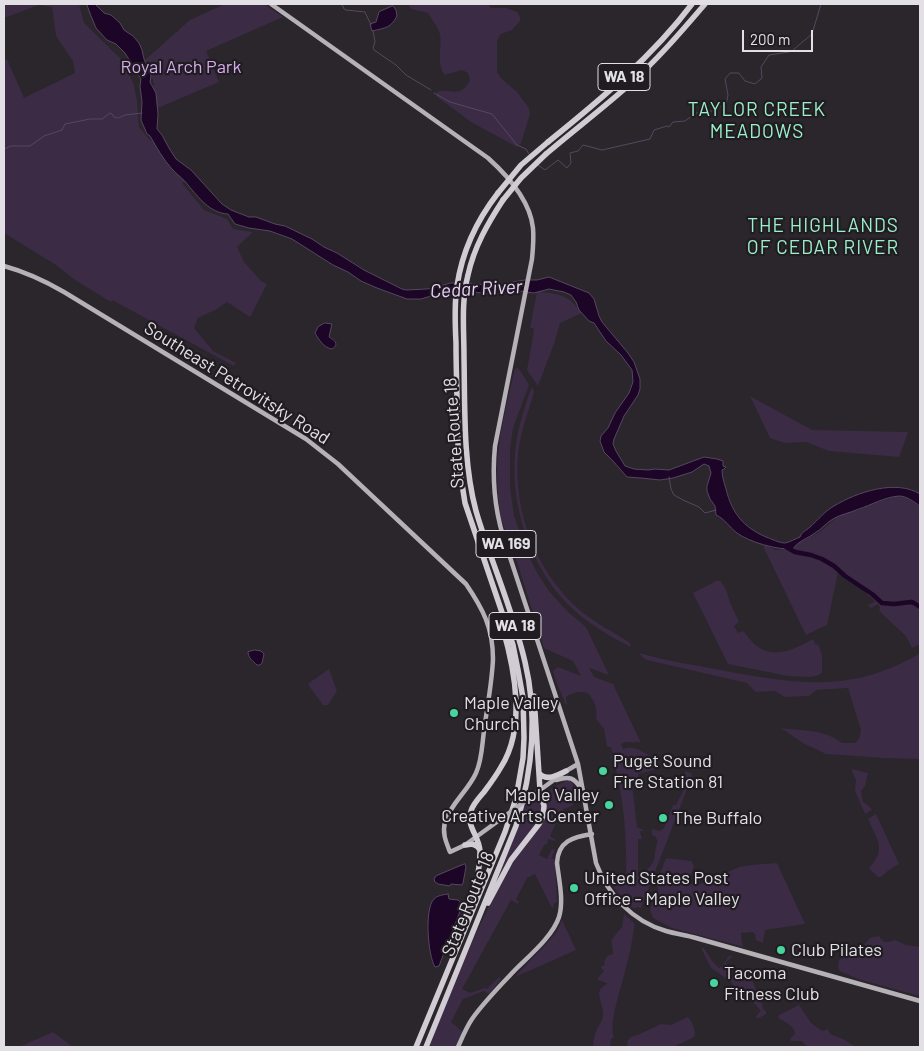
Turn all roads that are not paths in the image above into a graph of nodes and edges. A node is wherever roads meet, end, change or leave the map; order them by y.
1 (271, 4) edge
2 (692, 4) edge
3 (705, 4) edge
4 (4, 266) edge
5 (494, 593) junction
6 (518, 636) junction
7 (578, 764) junction
8 (566, 771) junction
9 (539, 773) junction
10 (552, 781) junction
11 (540, 790) junction
12 (584, 794) junction
13 (592, 834) junction
14 (476, 836) junction
15 (445, 838) junction
16 (470, 840) junction
17 (465, 845) junction
18 (480, 850) junction
19 (472, 936) junction
20 (920, 1001) edge
21 (430, 1014) junction
22 (416, 1047) edge
23 (426, 1047) edge
24 (458, 1047) edge

1 - 7 main road, WA 169
2 - 5 highway, State Route 18 / WA 18, bridge
3 - 6 highway, State Route 18 / WA 18, bridge
4 - 15 main road, Southeast Petrovitsky Road
5 - 14 highway
5 - 21 highway, State Route 18 / WA 18
6 - 9 highway
6 - 19 highway, State Route 18 / WA 18
7 - 8 main road
7 - 12 main road, WA 169
8 - 9 highway
8 - 10 main road
9 - 11 highway
10 - 11 main road
10 - 12 main road
11 - 14 main road, bridge
11 - 19 highway
12 - 13 main road, WA 169
13 - 20 main road, WA 169
13 - 24 main road
14 - 16 main road
14 - 18 highway
15 - 16 main road
15 - 17 main road, Southeast Petrovitsky Road
16 - 17 main road
17 - 18 highway
18 - 21 highway
19 - 23 highway, State Route 18 / WA 18
21 - 22 highway, State Route 18 / WA 18

